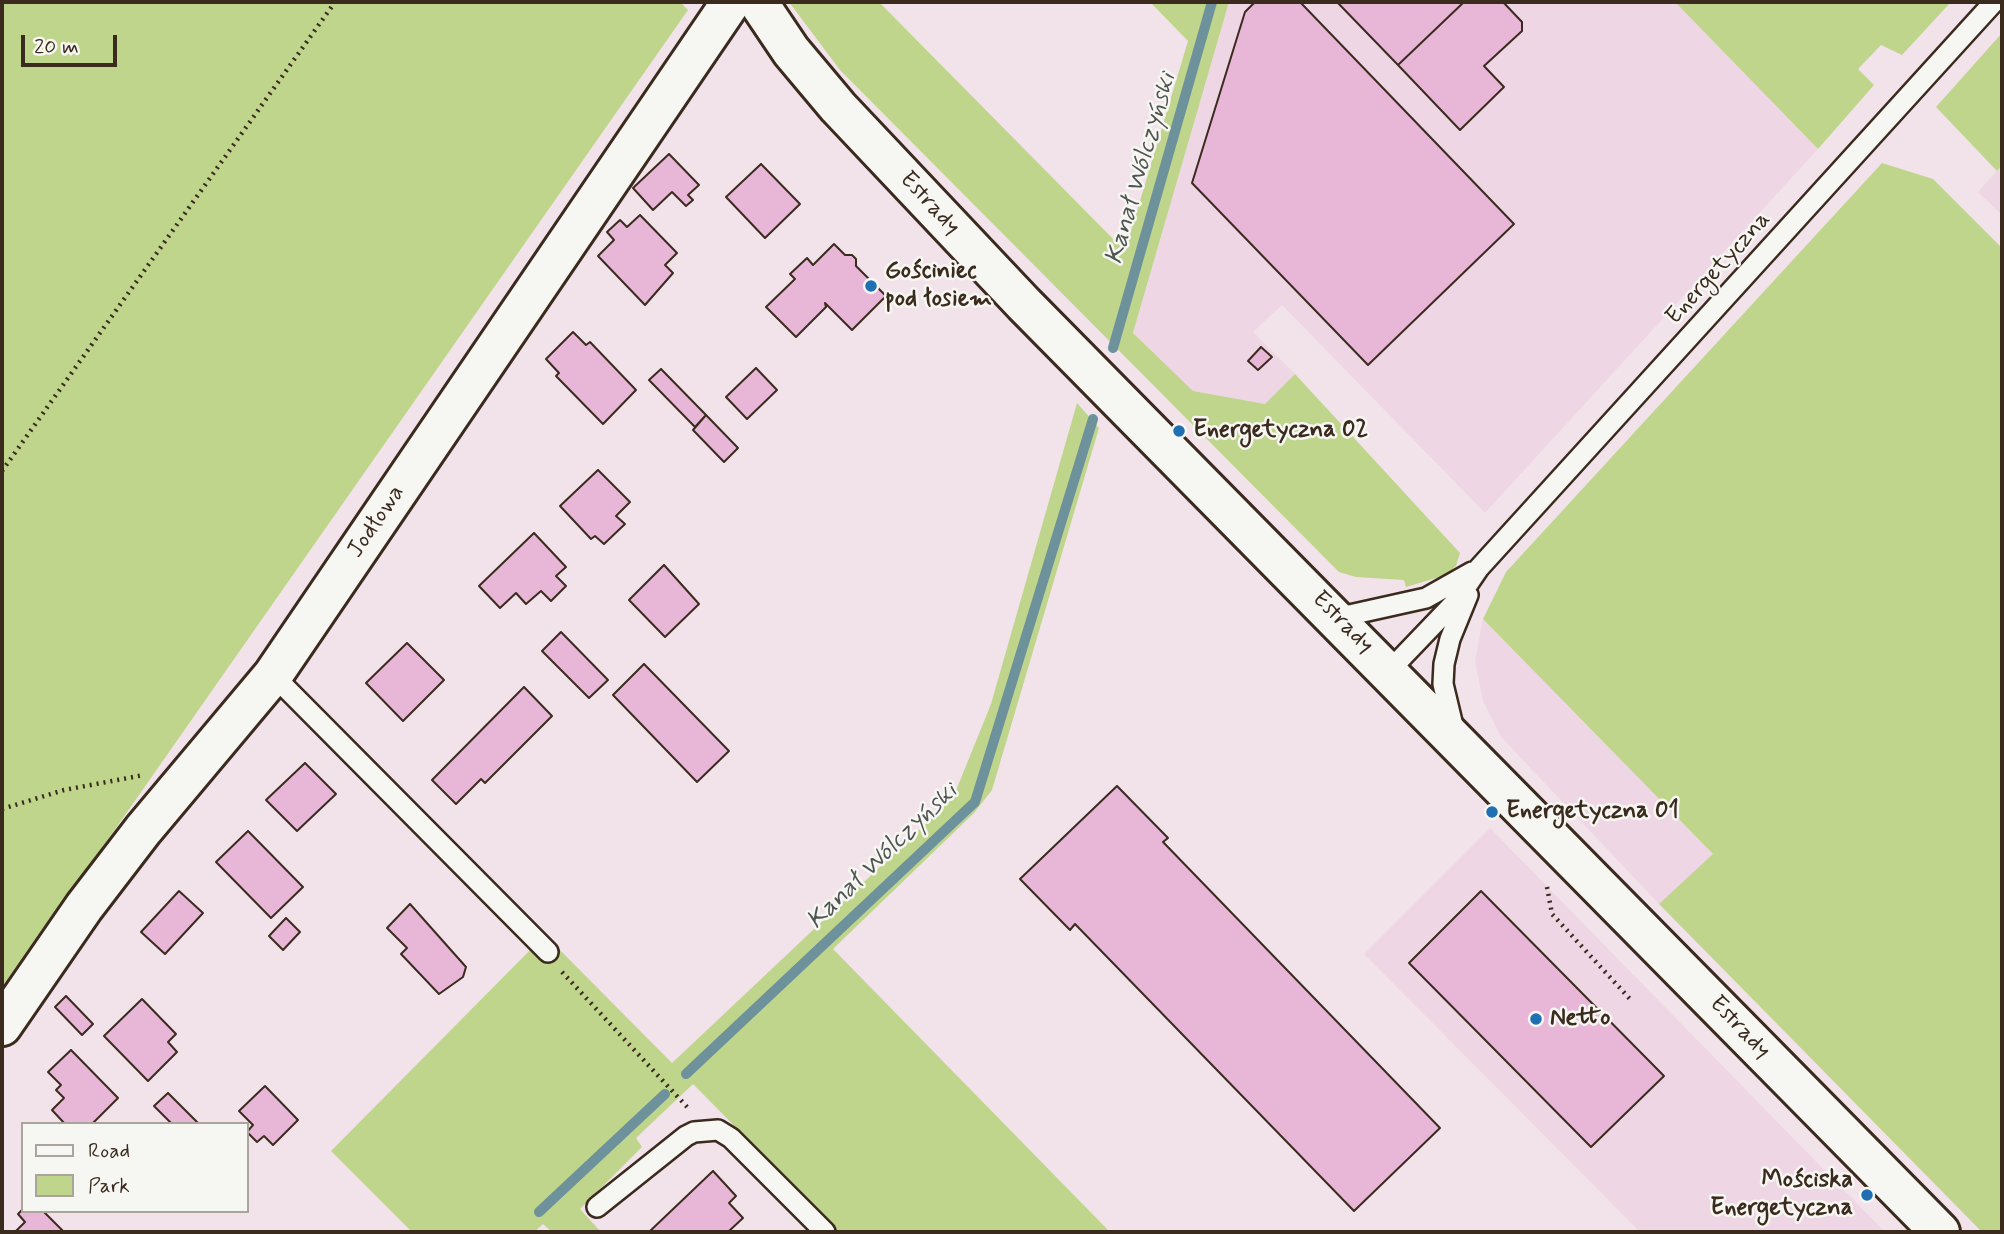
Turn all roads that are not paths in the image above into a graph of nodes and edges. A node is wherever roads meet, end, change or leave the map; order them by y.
1 (731, 2) edge
2 (758, 2) edge
3 (1994, 2) edge
4 (1479, 568) junction
5 (1336, 618) junction
6 (1389, 671) junction
7 (273, 675) junction
8 (1457, 741) junction
9 (548, 952) road end
10 (2, 1026) edge
11 (597, 1208) dead end
12 (825, 1232) edge
13 (1940, 1232) edge

1 - 7 main road, Jodłowa
2 - 5 main road, Estrady
3 - 4 lane, Energetyczna
4 - 5 lane, Energetyczna
4 - 6 lane, Energetyczna
4 - 8 lane, Energetyczna
5 - 6 main road, Estrady
6 - 8 main road, Estrady
7 - 9 lane
7 - 10 main road, Jodłowa
8 - 13 main road, Estrady
11 - 12 lane

